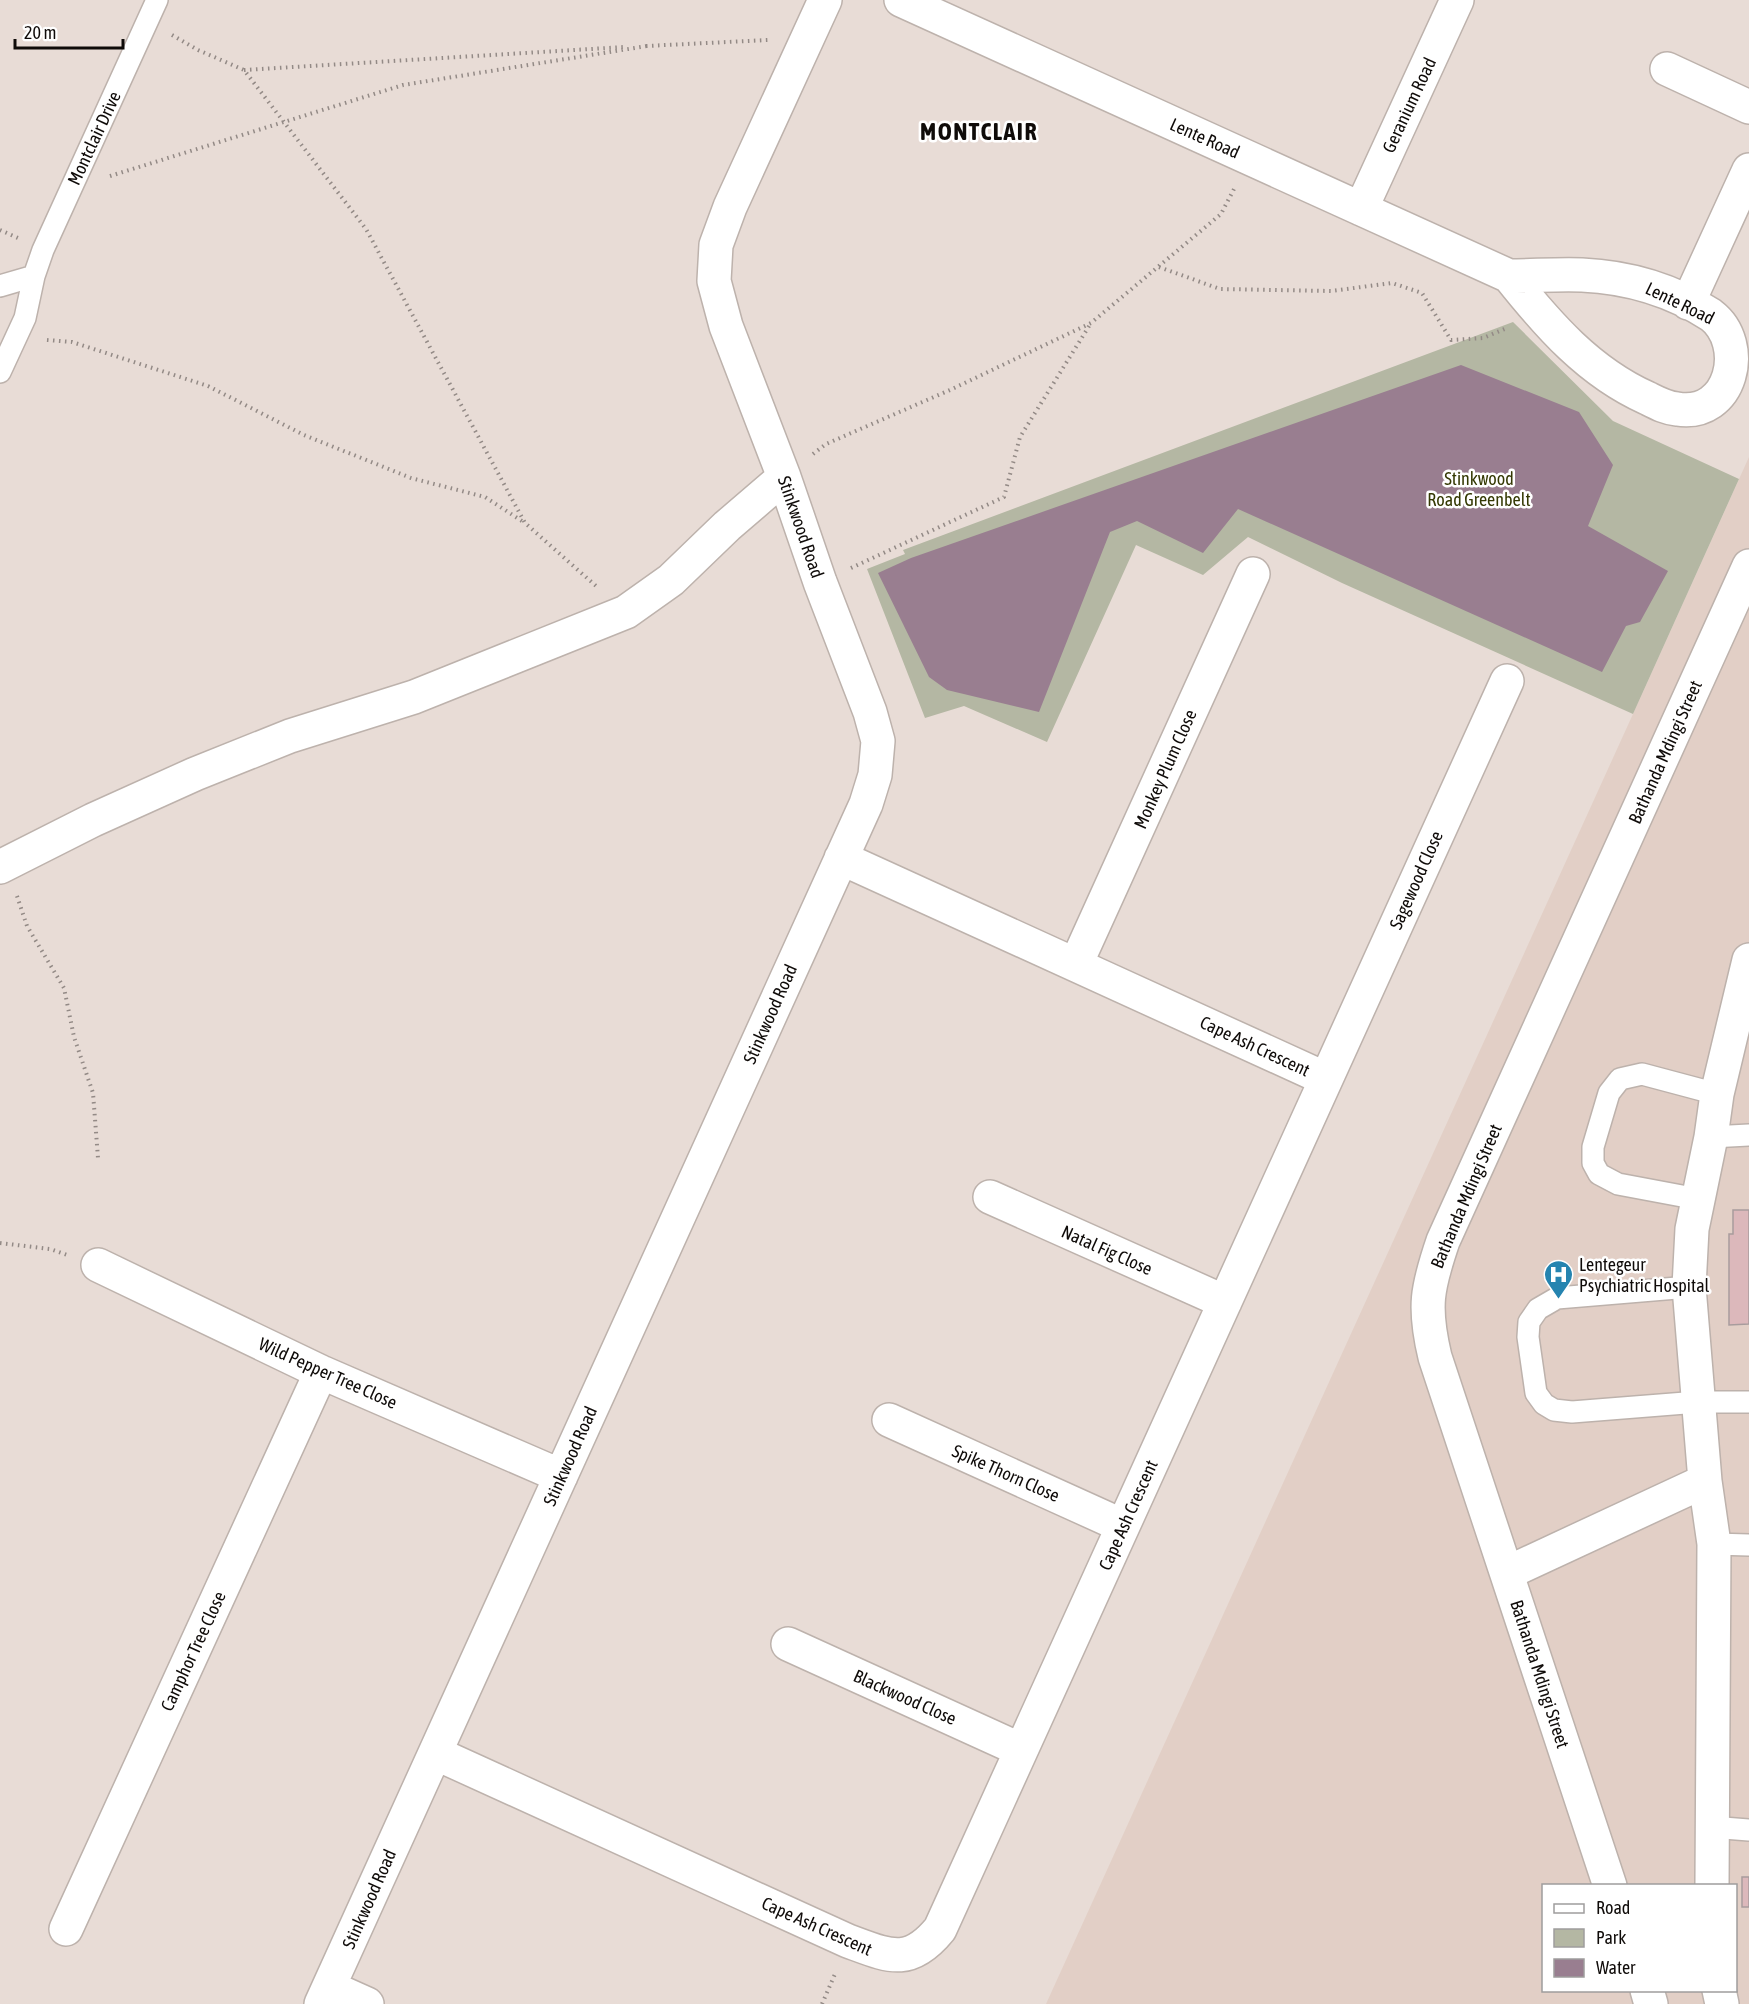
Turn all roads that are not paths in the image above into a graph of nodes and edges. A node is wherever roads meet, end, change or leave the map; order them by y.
1 (157, 0) edge
2 (825, 0) edge
3 (901, 0) edge
4 (1457, 0) edge
5 (1667, 69) dead end
6 (1749, 107) edge
7 (1749, 170) edge
8 (1361, 209) junction
9 (34, 276) junction
10 (1509, 276) junction
11 (0, 286) edge
12 (1688, 303) junction
13 (0, 372) edge
14 (784, 477) junction
15 (1749, 566) edge
16 (1253, 574) dead end
17 (1507, 681) dead end
18 (841, 858) junction
19 (3, 865) edge
20 (1749, 960) edge
21 (1076, 964) junction
22 (1744, 1010) edge
23 (1326, 1078) junction
24 (1717, 1094) junction
25 (1749, 1135) edge
26 (1712, 1137) junction
27 (990, 1197) dead end
28 (1698, 1198) junction
29 (98, 1264) dead end
30 (1689, 1287) junction
31 (1225, 1302) junction
32 (321, 1372) junction
33 (1698, 1402) junction
34 (1749, 1402) edge
35 (889, 1420) dead end
36 (561, 1476) junction
37 (1705, 1481) junction
38 (1123, 1526) junction
39 (1713, 1544) junction
40 (1749, 1545) edge
41 (1507, 1573) junction
42 (788, 1644) dead end
43 (1021, 1750) junction
44 (435, 1753) junction
45 (1711, 1827) junction
46 (1749, 1830) edge
47 (1609, 1884) edge
48 (1712, 1884) edge
49 (66, 1929) dead end
50 (325, 1995) edge
51 (367, 2004) edge

1 - 9 lane, Montclair Drive
2 - 14 street, Stinkwood Road
3 - 8 street, Lente Road
4 - 8 street, Geranium Road
5 - 6 street
7 - 12 street
8 - 10 street, Lente Road
9 - 11 lane
9 - 13 lane, Montclair Drive
10 - 12 street, Lente Road
10 - 12 street, Lente Road
14 - 18 street, Stinkwood Road
14 - 19 street
15 - 41 street, Bathanda Mdingi Street
16 - 21 street, Monkey Plum Close
17 - 23 street, Sagewood Close
18 - 21 street, Cape Ash Crescent
18 - 36 street, Stinkwood Road
20 - 22 street
21 - 23 street, Cape Ash Crescent
22 - 24 street
23 - 31 street, Cape Ash Crescent
24 - 26 street
24 - 28 lane
25 - 26 lane
26 - 28 street
27 - 31 street, Natal Fig Close
28 - 30 street
29 - 32 street, Wild Pepper Tree Close
30 - 33 street
30 - 33 lane
31 - 38 street, Cape Ash Crescent
32 - 36 street, Wild Pepper Tree Close
32 - 49 street, Camphor Tree Close
33 - 34 lane
33 - 37 street
35 - 38 street, Spike Thorn Close
36 - 44 street, Stinkwood Road
37 - 39 street
37 - 41 street
38 - 43 street, Cape Ash Crescent
39 - 40 lane
39 - 45 street
41 - 47 street, Bathanda Mdingi Street
42 - 43 street, Blackwood Close
43 - 44 street, Cape Ash Crescent
44 - 50 street, Stinkwood Road
45 - 46 lane
45 - 48 street
50 - 51 street

